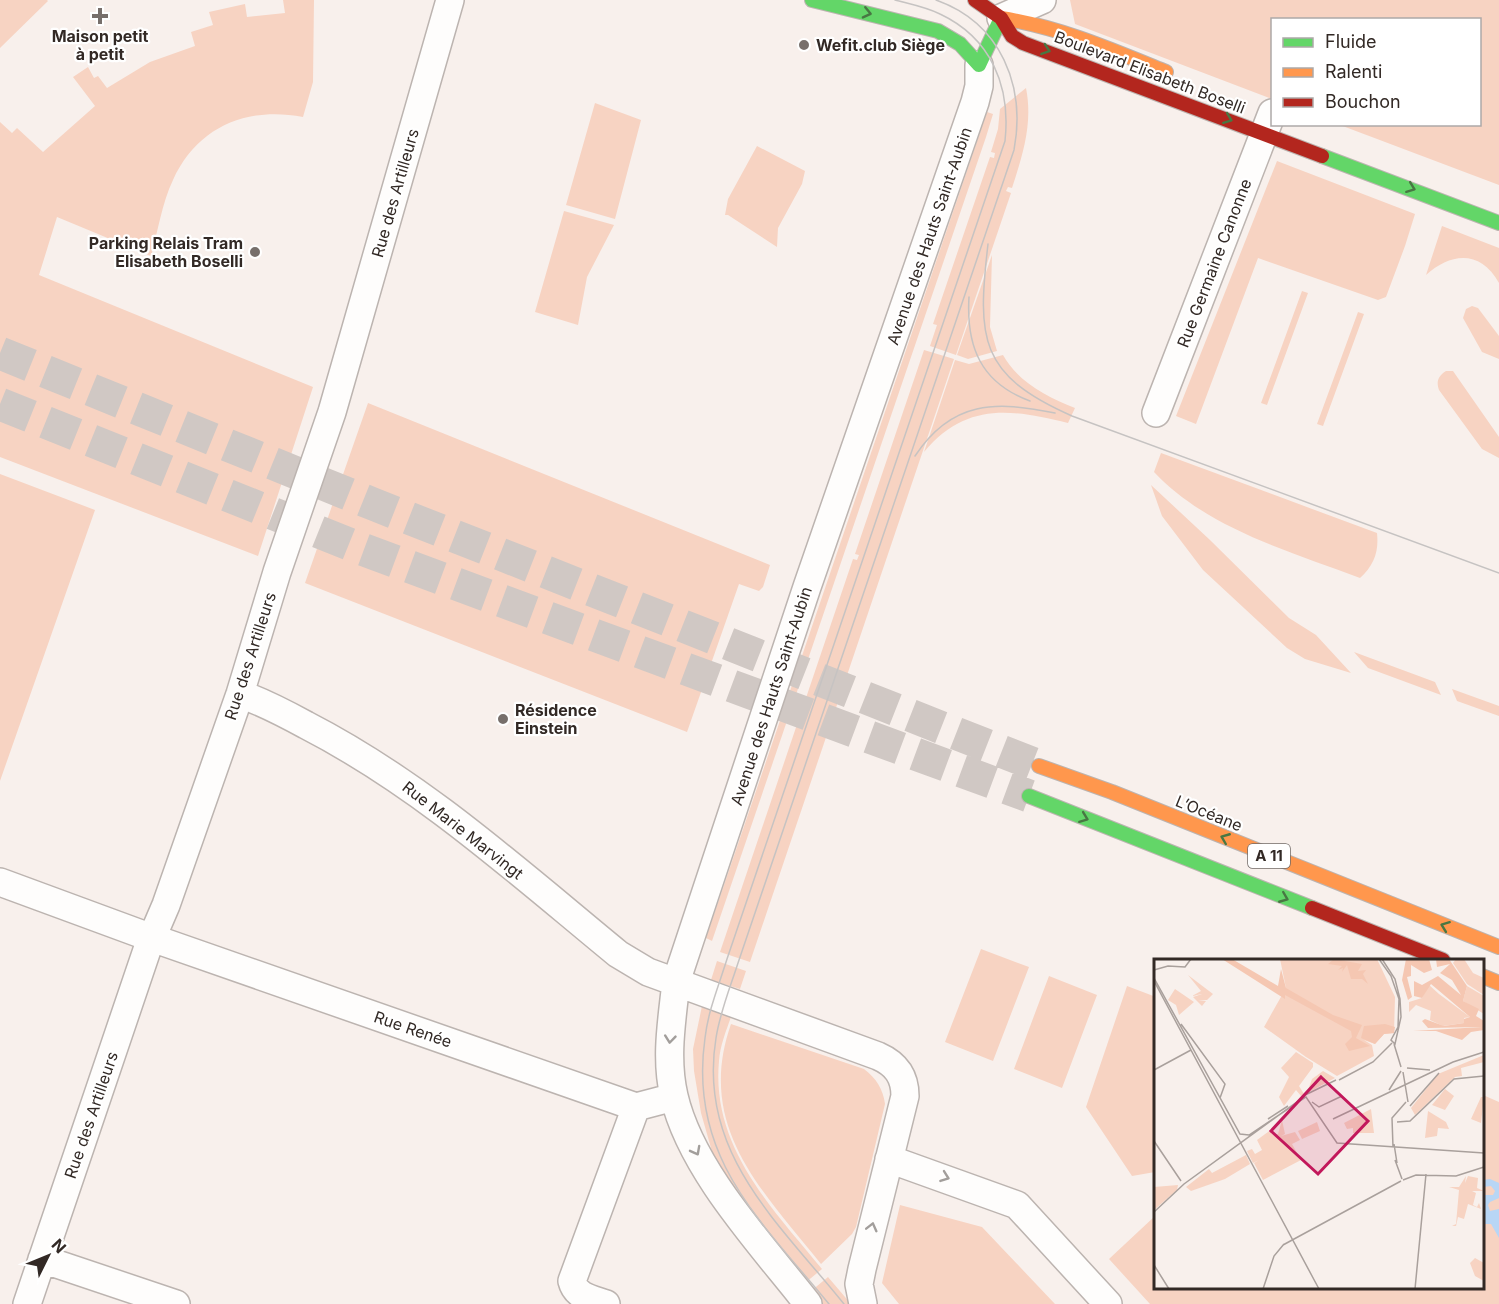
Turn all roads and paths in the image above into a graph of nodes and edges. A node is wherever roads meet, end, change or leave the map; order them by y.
1 (450, 0) edge
2 (812, 0) edge
3 (975, 0) edge
4 (1042, 0) edge
5 (1000, 18) junction
6 (979, 65) junction
7 (1175, 75) dead end
8 (1267, 117) edge
9 (1287, 126) edge
10 (1499, 223) edge
11 (1156, 412) dead end
12 (240, 694) junction
13 (1039, 766) tunnel mouth
14 (1029, 796) tunnel mouth
15 (0, 882) edge
16 (152, 938) junction
17 (1499, 947) edge
18 (1440, 959) edge
19 (1484, 977) edge
20 (676, 982) junction
21 (1499, 982) edge
22 (674, 1096) junction
23 (636, 1107) junction
24 (889, 1159) junction
25 (42, 1259) junction
26 (861, 1294) edge
27 (27, 1304) edge
28 (176, 1304) edge
29 (606, 1304) edge
30 (808, 1304) edge
31 (1108, 1304) edge

1 - 12 street, Rue des Artilleurs
2 -> 6 main road
3 - 5 main road, Boulevard Elisabeth Boselli
4 - 5 street
5 - 6 main road
5 - 7 main road, Boulevard Elisabeth Boselli
5 -> 8 main road, Boulevard Elisabeth Boselli
6 - 20 street, Avenue des Hauts Saint-Aubin
8 - 11 street, Rue Germaine Canonne
9 -> 10 main road, Boulevard Elisabeth Boselli
12 - 16 street, Rue des Artilleurs
12 - 20 street, Rue Marie Marvingt
17 -> 13 main road, L’Océane / A 11
14 -> 18 main road, A 11
15 - 16 street, Rue Renée
16 - 23 street, Rue Renée
16 - 25 street, Rue des Artilleurs
19 - 21 main road
20 -> 22 street, Avenue des Hauts Saint-Aubin
20 - 24 street, Rue Marie Marvingt
22 - 23 street
22 -> 30 street, Avenue des Hauts Saint-Aubin
23 - 29 street
26 -> 24 street
24 -> 31 street
25 - 27 street, Rue des Artilleurs
25 - 28 street

